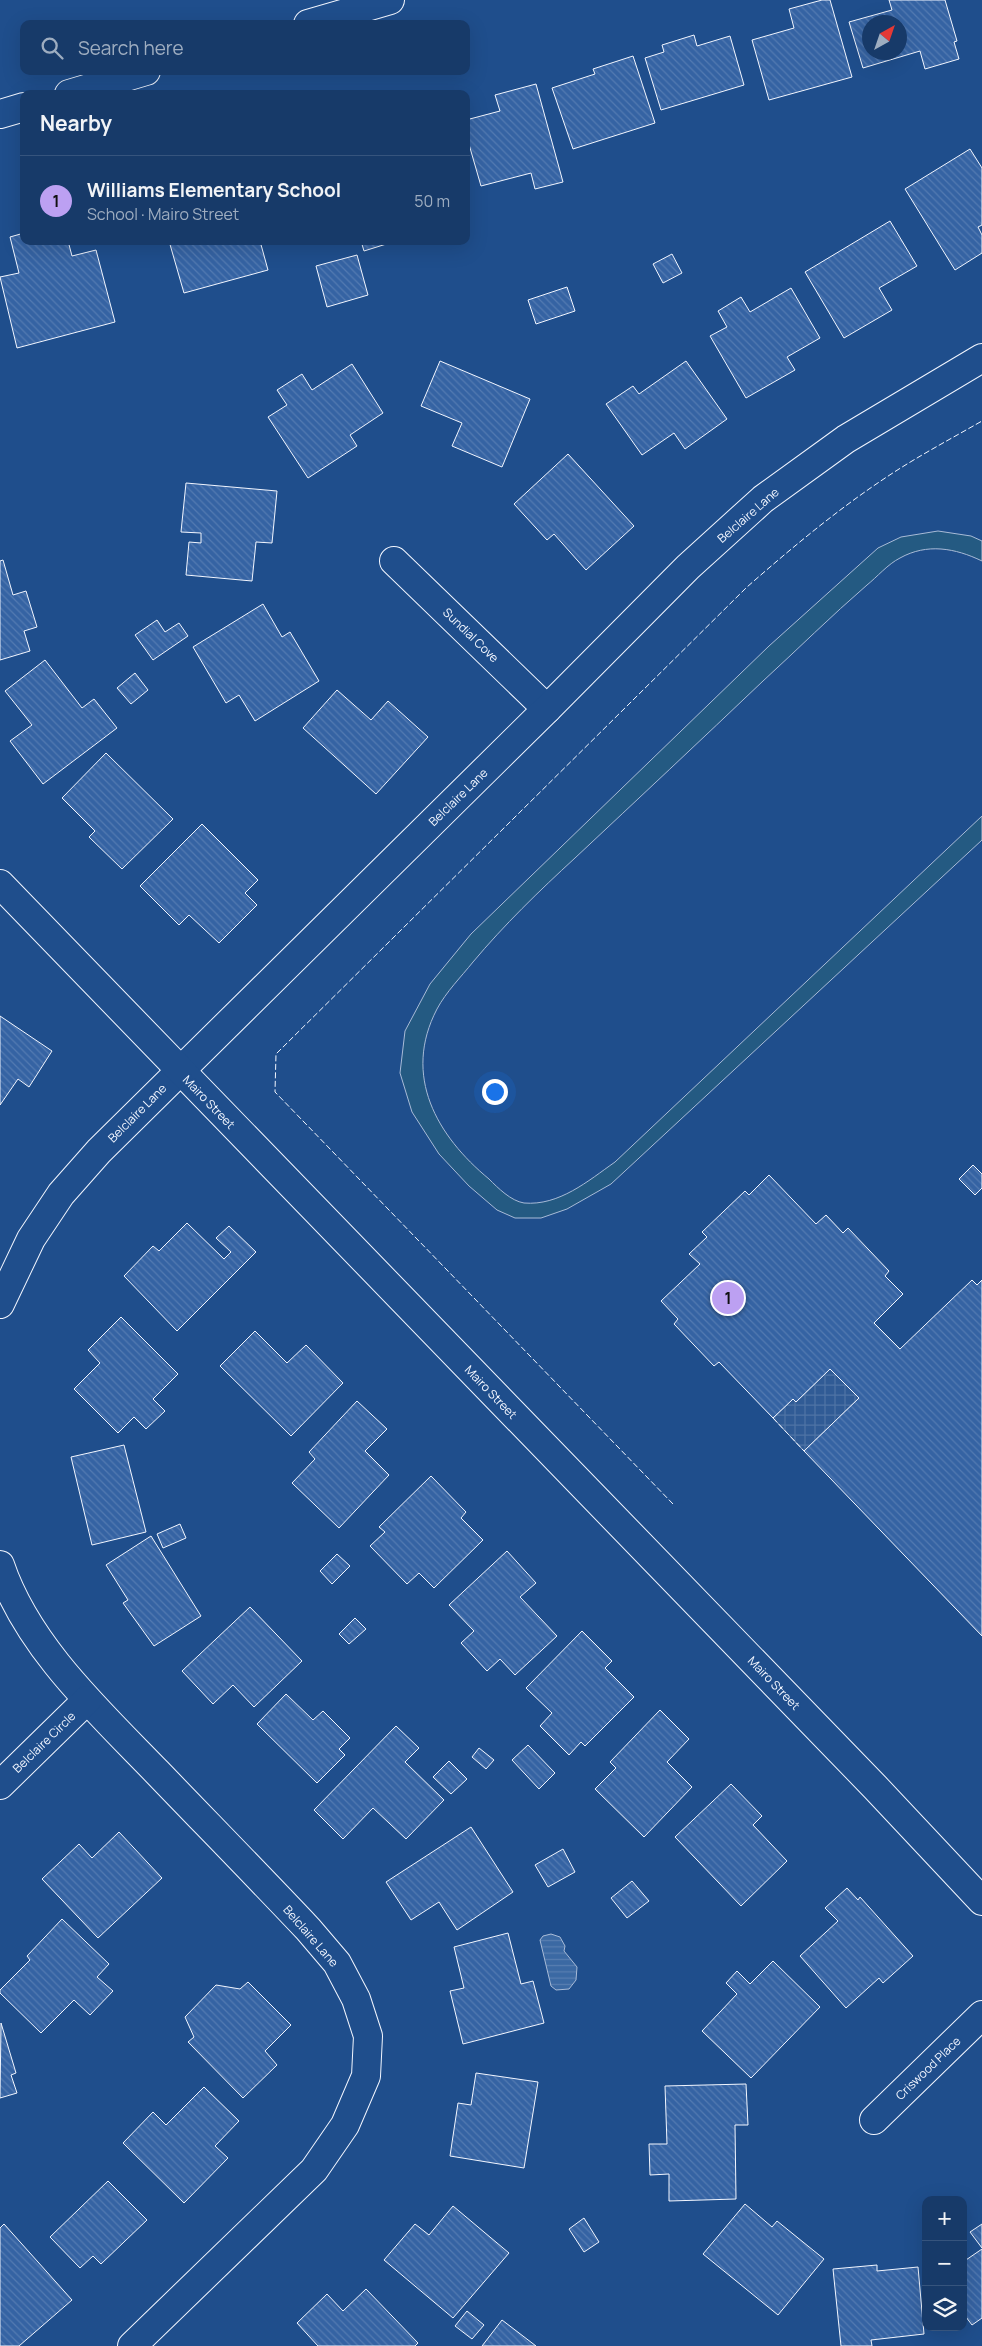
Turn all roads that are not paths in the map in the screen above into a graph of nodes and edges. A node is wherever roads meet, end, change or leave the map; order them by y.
1 (390, 0) edge
2 (322, 20) edge
3 (132, 75) edge
4 (82, 90) edge
5 (20, 108) edge
6 (0, 114) edge
7 (982, 358) edge
8 (394, 561) dead end
9 (547, 709) junction
10 (0, 884) edge
11 (179, 1071) junction
12 (0, 1304) edge
13 (0, 1565) edge
14 (87, 1700) junction
15 (0, 1785) edge
16 (982, 1901) edge
17 (982, 2015) edge
18 (874, 2120) dead end
19 (132, 2346) edge

1 - 2 street
3 - 4 street
5 - 6 street
7 - 9 street, Belclaire Lane
8 - 9 street, Sundial Cove
9 - 11 street, Belclaire Lane
10 - 11 street, Mairo Street
11 - 12 street, Belclaire Lane
11 - 16 street, Mairo Street
13 - 14 street, Belclaire Lane
14 - 15 street, Belclaire Circle
14 - 19 street, Belclaire Lane
17 - 18 street, Criswood Place

